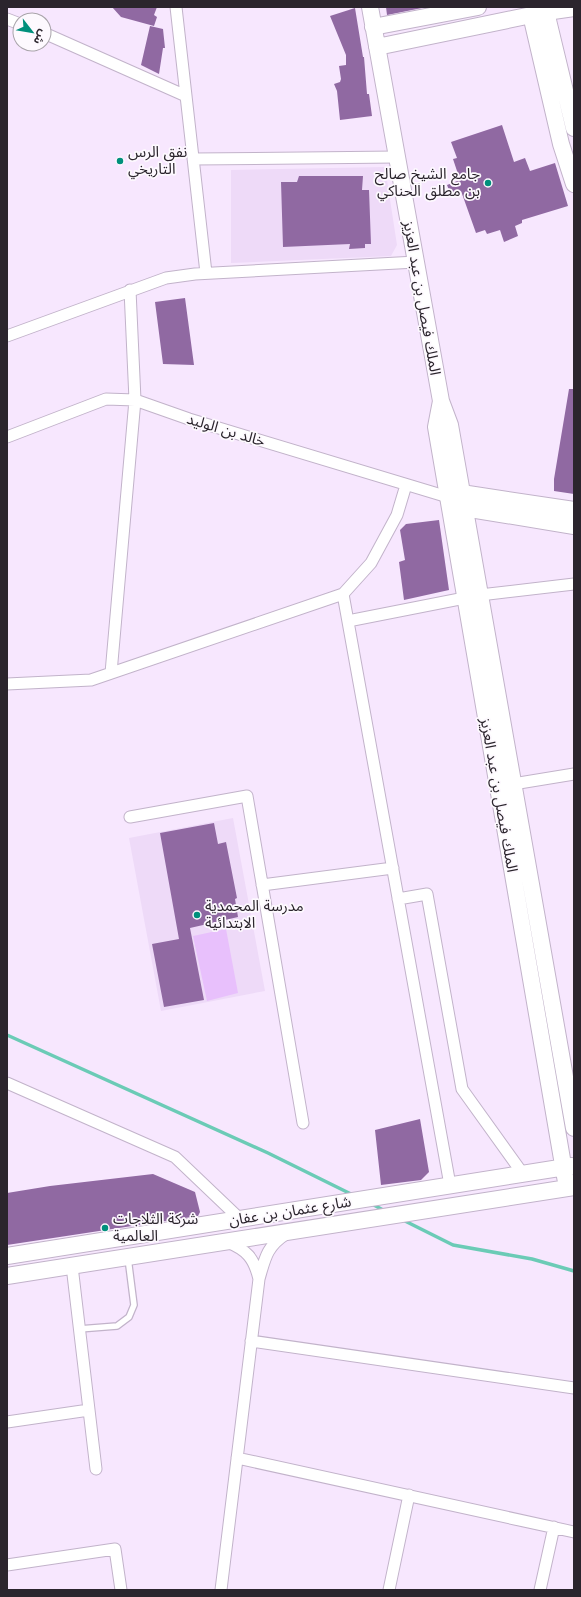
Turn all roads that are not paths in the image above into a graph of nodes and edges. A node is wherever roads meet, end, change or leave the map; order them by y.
1 (176, 7) edge
2 (370, 7) edge
3 (478, 7) edge
4 (574, 8) edge
5 (538, 14) junction
6 (373, 27) junction
7 (52, 37) edge
8 (377, 47) junction
9 (186, 96) junction
10 (574, 128) edge
11 (397, 157) junction
12 (193, 159) junction
13 (574, 184) edge
14 (416, 262) junction
15 (206, 273) junction
16 (130, 290) junction
17 (7, 336) edge
18 (135, 400) junction
19 (7, 437) edge
20 (406, 485) junction
21 (458, 499) junction
22 (574, 510) edge
23 (574, 526) edge
24 (574, 584) edge
25 (343, 594) junction
26 (473, 597) junction
27 (348, 621) junction
28 (111, 673) junction
29 (7, 684) edge
30 (574, 774) edge
31 (513, 784) junction
32 (130, 818) dead end
33 (393, 868) junction
34 (262, 885) junction
35 (398, 899) junction
36 (7, 1082) edge
37 (303, 1123) dead end
38 (574, 1128) edge
39 (568, 1166) edge
40 (523, 1174) junction
41 (450, 1185) junction
42 (570, 1188) edge
43 (240, 1219) junction
44 (289, 1232) junction
45 (227, 1242) junction
46 (7, 1256) edge
47 (128, 1258) junction
48 (72, 1266) junction
49 (7, 1276) edge
50 (259, 1279) junction
51 (79, 1329) junction
52 (251, 1341) junction
53 (574, 1388) edge
54 (89, 1410) junction
55 (7, 1422) edge
56 (237, 1458) junction
57 (96, 1469) dead end
58 (408, 1495) junction
59 (554, 1527) junction
60 (574, 1532) edge
61 (7, 1565) edge
62 (121, 1590) edge
63 (221, 1590) edge
64 (389, 1590) edge
65 (540, 1590) edge

1 - 9 street
2 - 6 street, الملك فيصل بن عبد العزيز
3 - 6 street
4 - 5 street
5 - 8 street
5 - 10 street
5 - 13 street
6 - 8 street, الملك فيصل بن عبد العزيز
7 - 9 street
8 - 11 street, الملك فيصل بن عبد العزيز
9 - 12 street
11 - 12 street
11 - 14 street, الملك فيصل بن عبد العزيز
12 - 15 street
14 - 15 street
14 - 21 street, الملك فيصل بن عبد العزيز
15 - 16 street
16 - 17 street
16 - 18 street
18 - 19 street, خالد بن الوليد
18 - 20 street, خالد بن الوليد
18 - 28 street
20 - 21 street, خالد بن الوليد
20 - 25 street
21 - 22 street, خالد بن الوليد
21 - 23 street, خالد بن الوليد
21 - 26 street, الملك فيصل بن عبد العزيز
24 - 26 street
25 - 27 street
25 - 28 street
26 - 27 street
26 - 31 street, الملك فيصل بن عبد العزيز
26 - 39 street, الملك فيصل بن عبد العزيز
27 - 33 street
28 - 29 street
30 - 31 street
31 - 38 street, الملك فيصل بن عبد العزيز
32 - 34 street
33 - 34 street
33 - 35 street
34 - 37 street
35 - 40 street
35 - 41 street
36 - 43 street
39 - 40 street, شارع عثمان بن عفان
39 - 42 street, الملك فيصل بن عبد العزيز
40 - 41 street, شارع عثمان بن عفان
41 - 43 street, شارع عثمان بن عفان
42 - 44 street, شارع عثمان بن عفان
43 - 46 street, شارع عثمان بن عفان
44 - 45 street, شارع عثمان بن عفان
44 - 50 street
45 - 47 street, شارع عثمان بن عفان
45 - 50 street
47 - 48 street, شارع عثمان بن عفان
47 - 51 lane
48 - 49 street, شارع عثمان بن عفان
48 - 51 street
50 - 52 street
51 - 54 street
52 - 53 street
52 - 56 street
54 - 55 street
54 - 57 street
56 - 58 street
56 - 63 street
58 - 59 street
58 - 64 street
59 - 60 street
59 - 65 street
61 - 62 street

